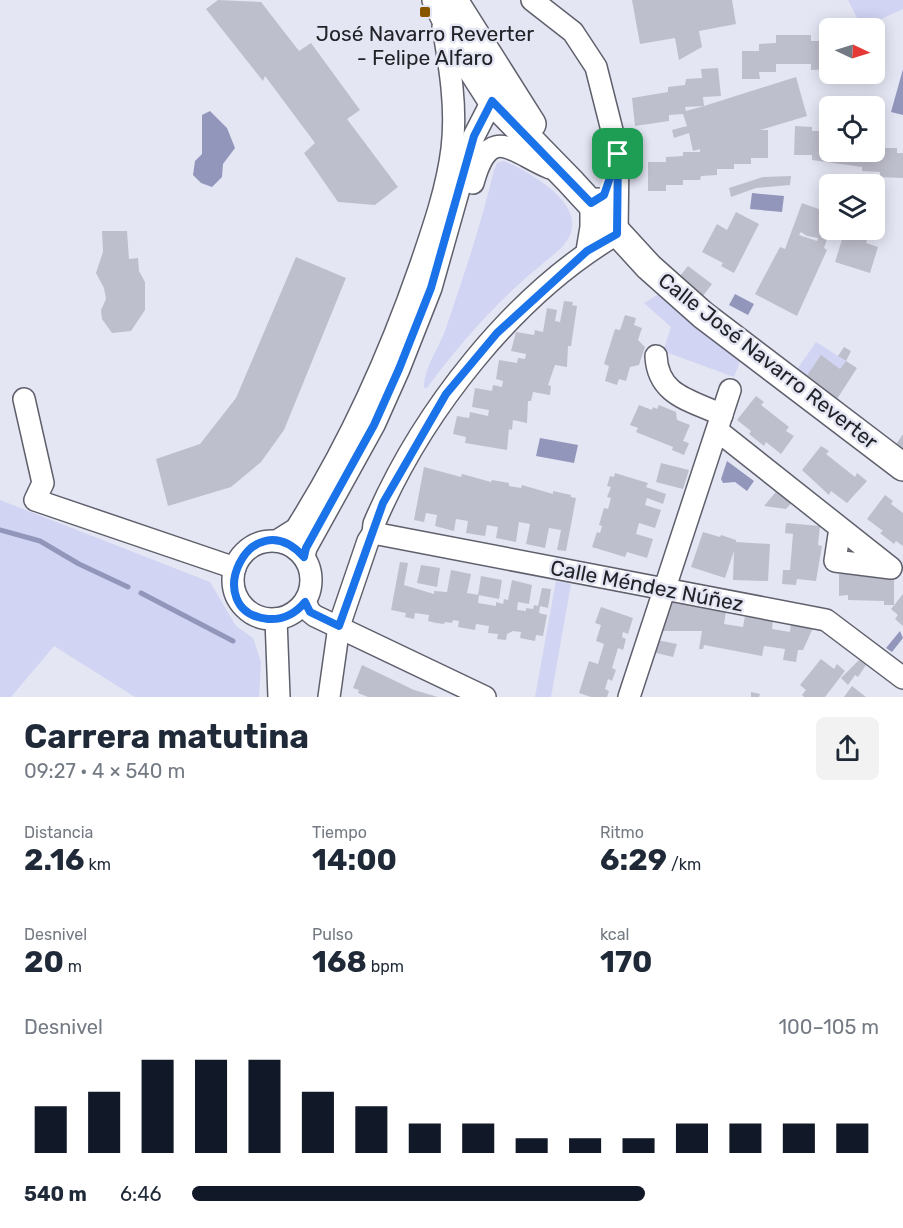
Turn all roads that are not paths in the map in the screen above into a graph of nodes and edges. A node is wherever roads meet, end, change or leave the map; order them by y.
1 (532, 0) edge
2 (445, 2) edge
3 (492, 101) junction
4 (618, 154) junction
5 (563, 173) junction
6 (591, 203) junction
7 (617, 234) junction
8 (587, 251) junction
9 (411, 338) junction
10 (656, 356) dead end
11 (730, 390) dead end
12 (24, 399) dead end
13 (720, 423) junction
14 (903, 467) edge
15 (840, 528) dead end
16 (374, 533) junction
17 (277, 541) junction
18 (304, 557) junction
19 (236, 568) junction
20 (664, 590) junction
21 (305, 602) junction
22 (276, 619) junction
23 (339, 626) junction
24 (903, 678) edge
25 (279, 697) edge
26 (329, 697) edge
27 (485, 697) edge
28 (629, 697) edge

1 - 4 street
2 - 3 main road, Calle José Navarro Reverter
2 - 5 main road, Calle José Navarro Reverter
2 - 17 street
3 - 5 main road, Calle José Navarro Reverter
3 - 9 street
4 - 6 street
4 - 7 street
5 - 6 main road, Calle José Navarro Reverter
5 - 9 street
6 - 7 main road, Calle José Navarro Reverter
6 - 8 street
7 - 8 street
7 - 14 main road, Calle José Navarro Reverter
8 - 16 street
9 - 18 street
10 - 13 street
11 - 13 street
12 - 19 street
13 - 15 street
13 - 20 street
16 - 20 street, Calle Méndez Núñez
16 - 23 street
17 - 18 street
17 - 19 street
18 - 21 street
19 - 22 street
20 - 24 street, Calle Méndez Núñez
20 - 28 street
21 - 22 street
21 - 23 street
22 - 25 street
23 - 26 street
23 - 27 street

